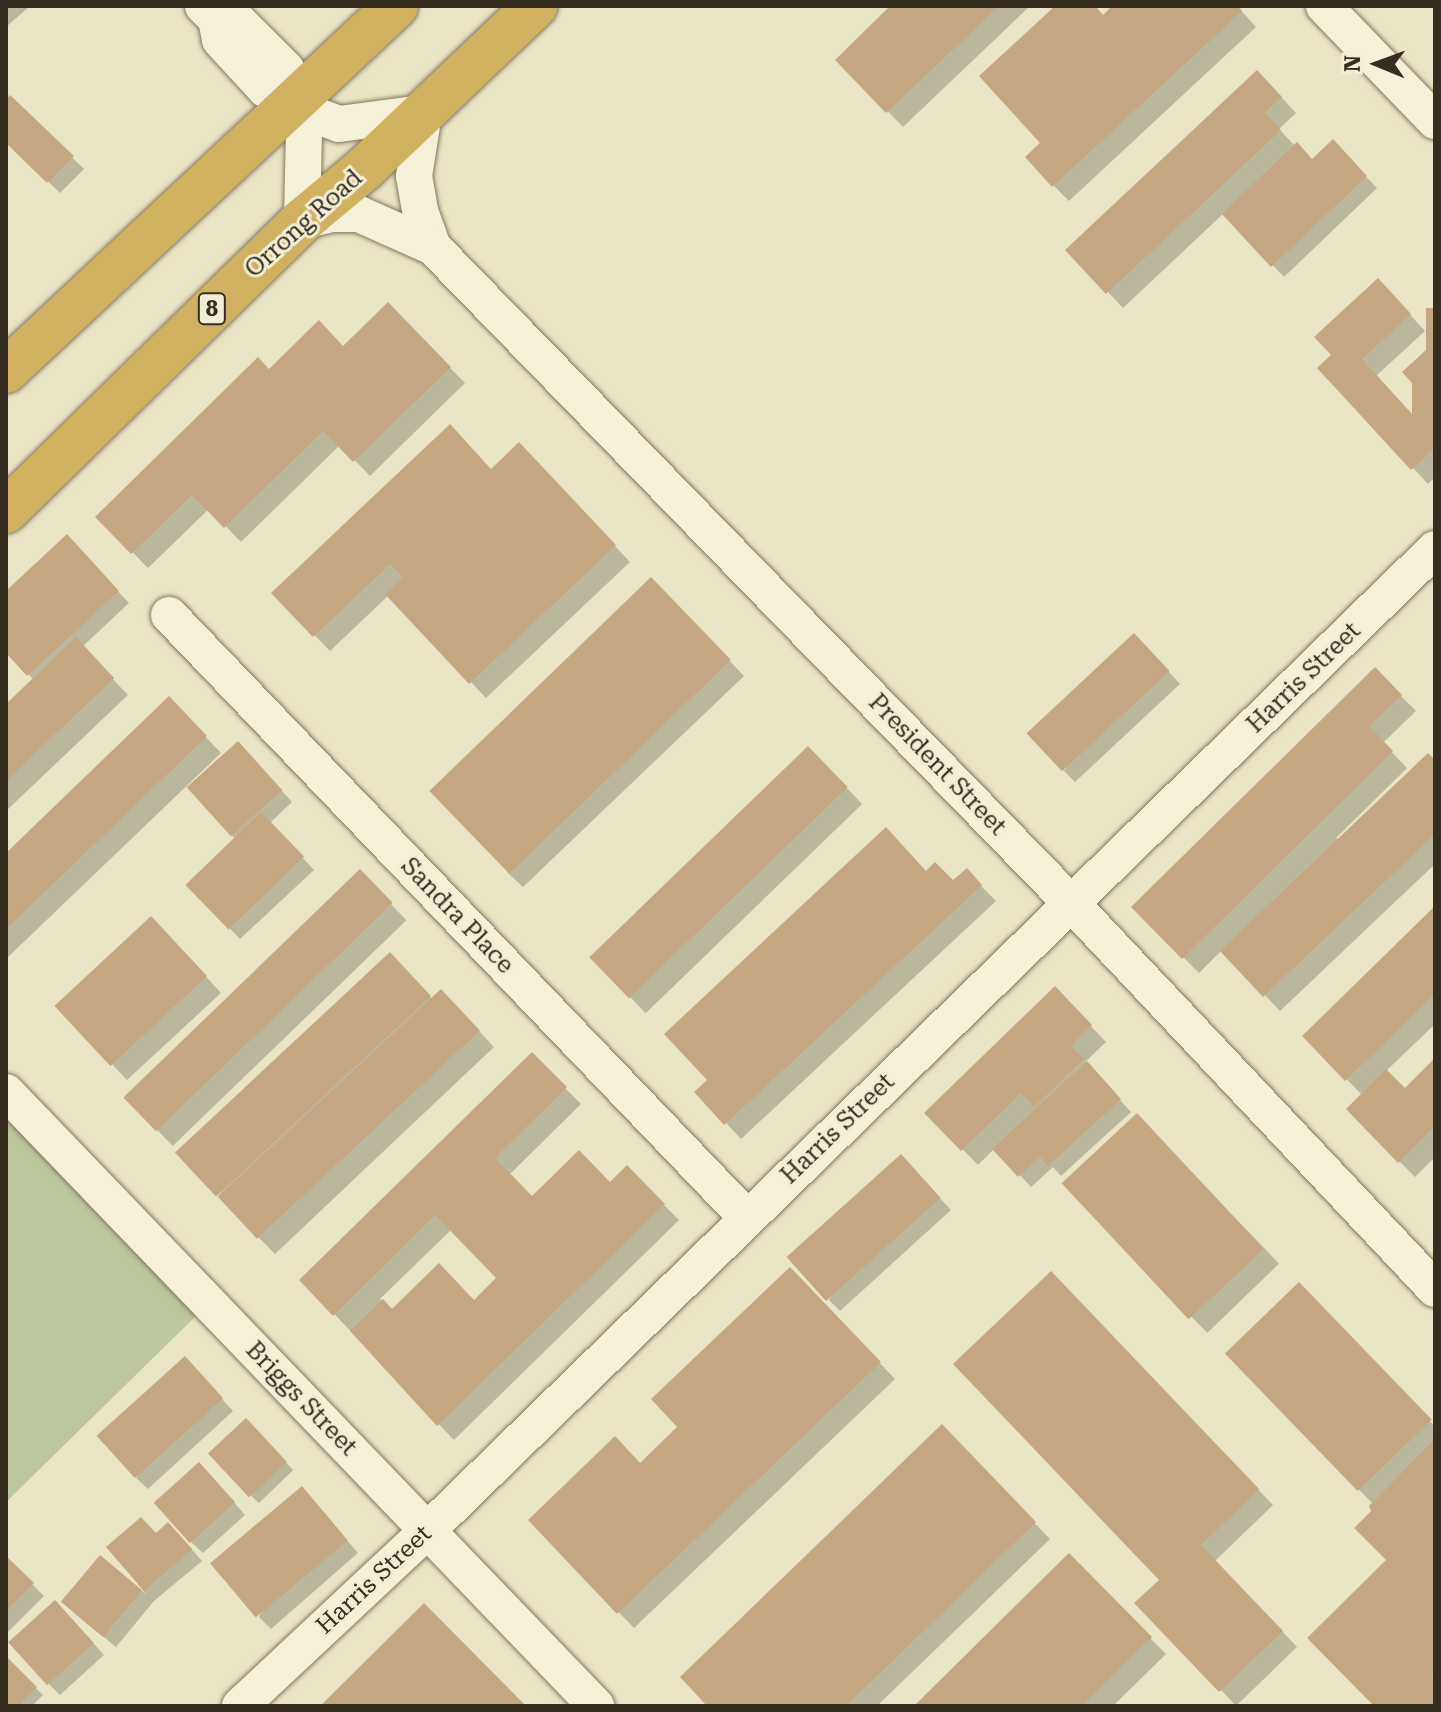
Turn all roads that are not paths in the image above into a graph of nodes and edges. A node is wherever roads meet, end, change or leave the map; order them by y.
1 (396, 6) edge
2 (535, 6) edge
3 (1324, 6) edge
4 (210, 13) edge
5 (293, 99) junction
6 (424, 113) junction
7 (1435, 121) edge
8 (302, 221) junction
9 (433, 247) junction
10 (6, 371) edge
11 (6, 511) edge
12 (1435, 549) edge
13 (169, 615) dead end
14 (1072, 904) junction
15 (6, 1092) edge
16 (746, 1217) junction
17 (1435, 1289) edge
18 (427, 1531) junction
19 (240, 1706) edge
20 (596, 1706) edge

1 - 5 highway
2 - 6 highway, Orrong Road / 8
3 - 7 street
4 - 5 street
5 - 6 street
5 - 8 street
5 - 10 highway
6 - 8 highway, Orrong Road / 8
6 - 9 street, President Street
8 - 9 street, President Street
8 - 11 highway, Orrong Road / 8
9 - 14 street, President Street
12 - 14 street, Harris Street
13 - 16 street, Sandra Place
14 - 16 street, Harris Street
14 - 17 street, President Street
15 - 18 street, Briggs Street
16 - 18 street, Harris Street
18 - 19 street, Harris Street
18 - 20 street, Briggs Street

